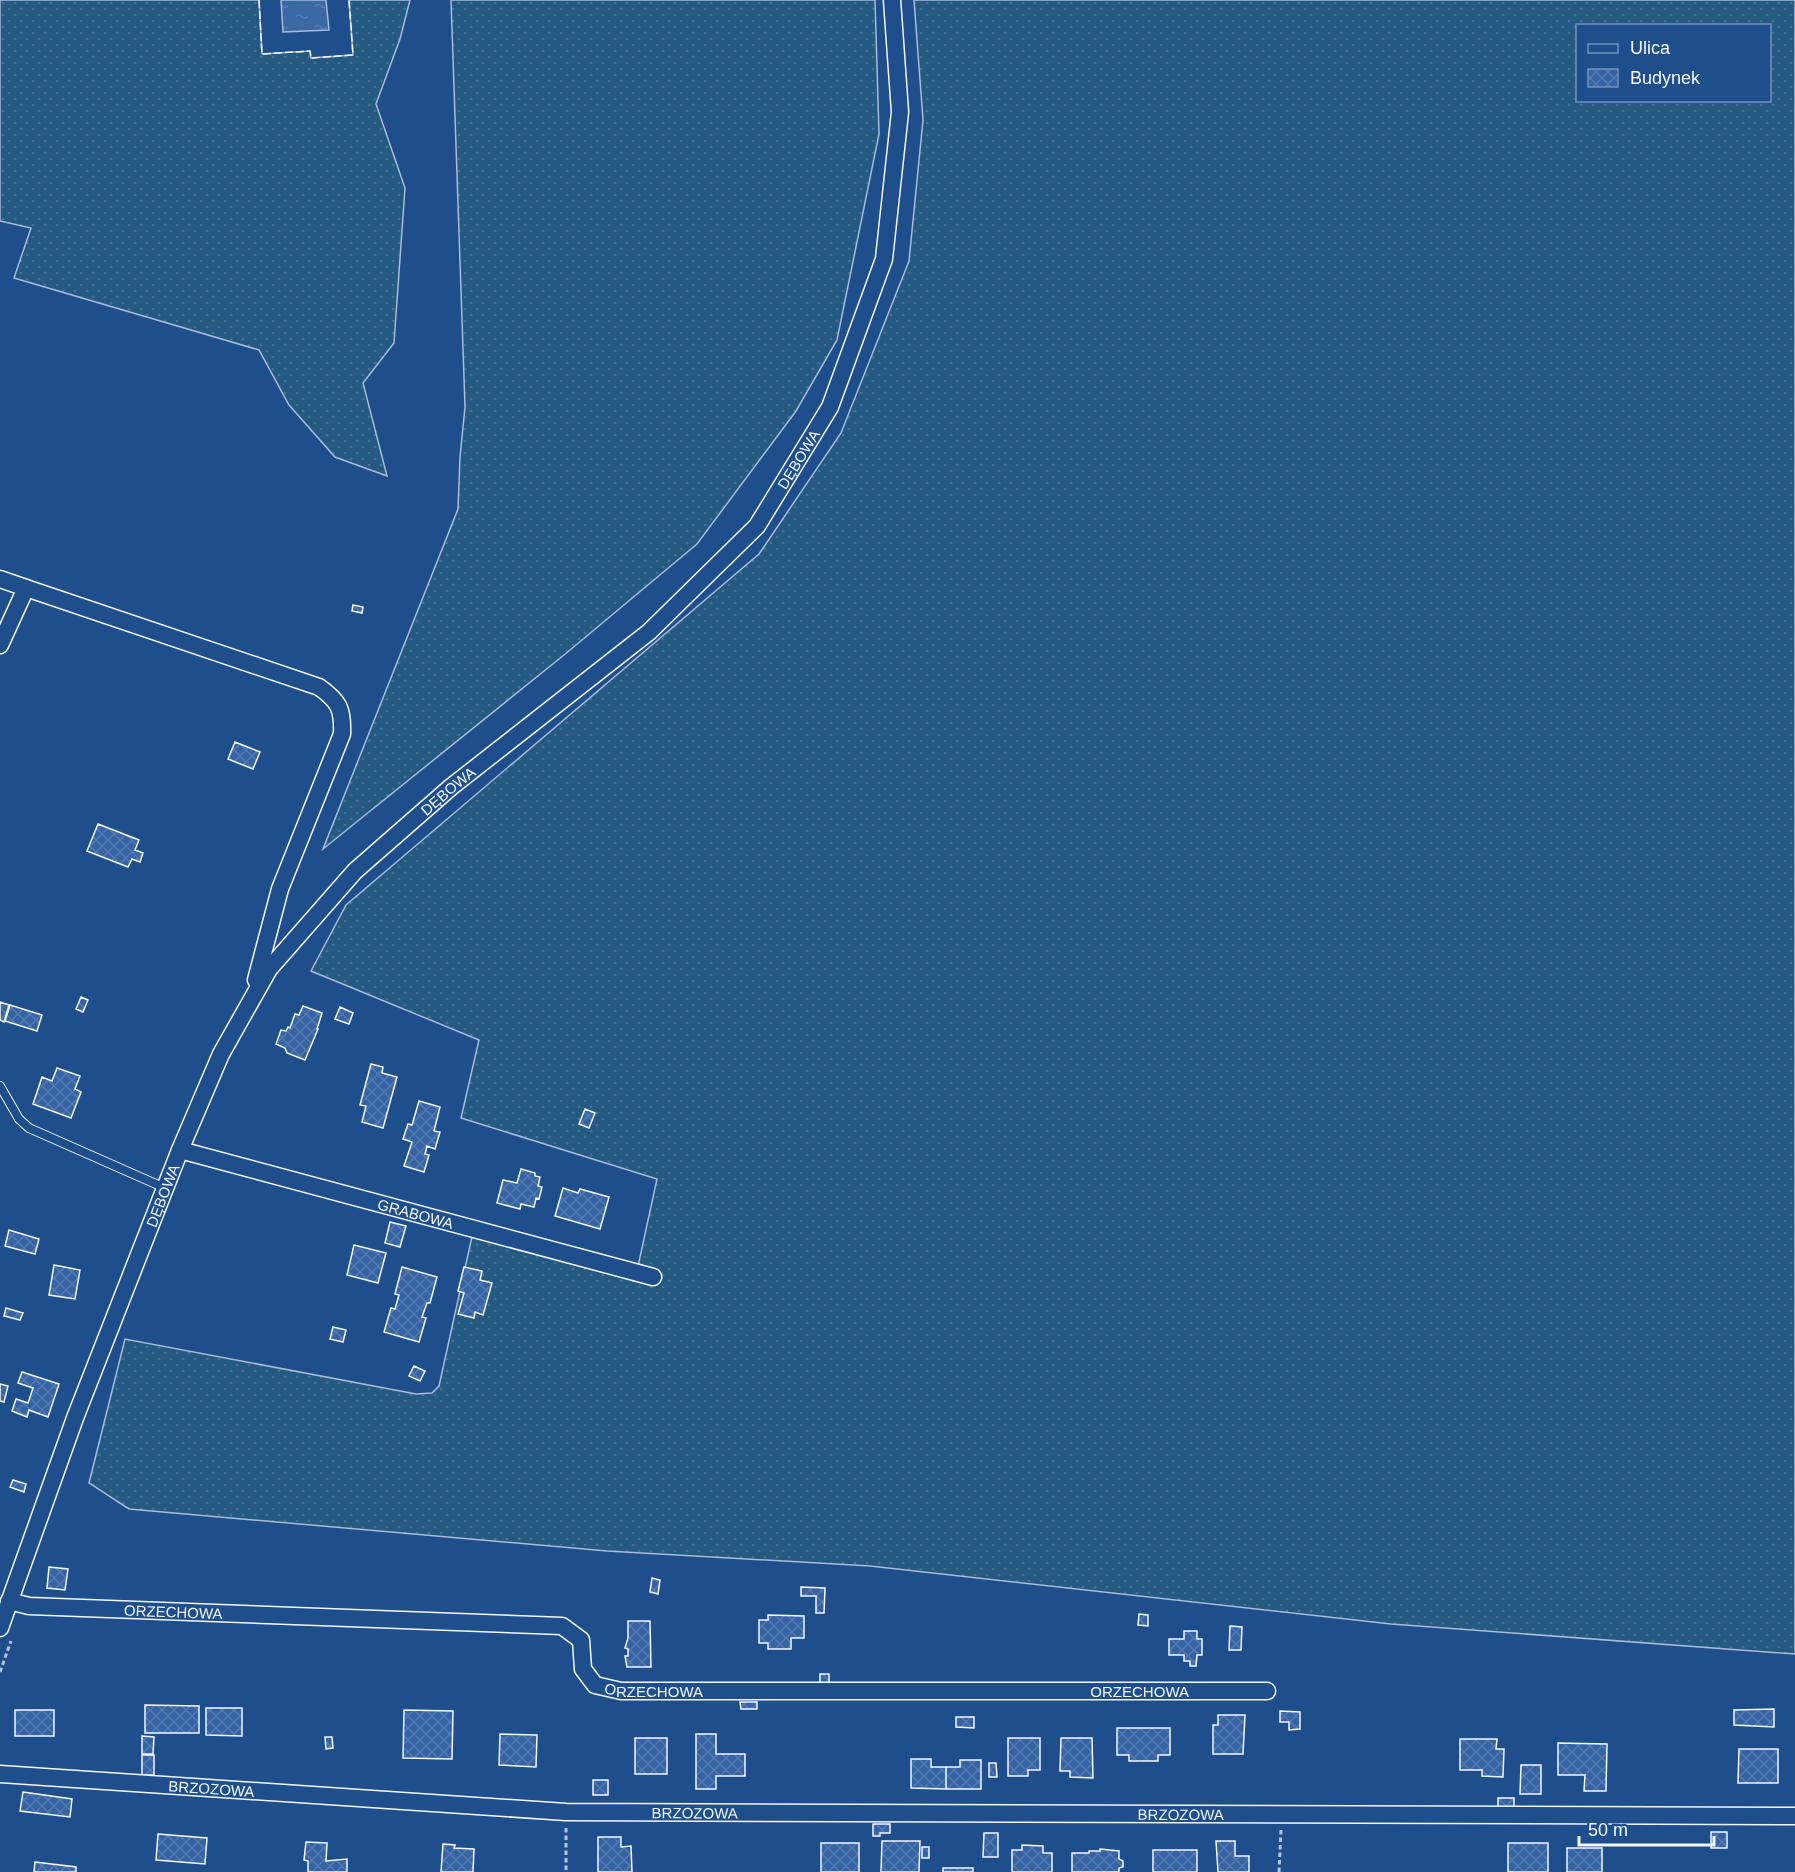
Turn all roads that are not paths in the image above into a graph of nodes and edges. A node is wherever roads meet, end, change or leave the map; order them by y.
1 (892, 0) edge
2 (0, 579) edge
3 (26, 588) junction
4 (0, 645) edge
5 (250, 1002) junction
6 (0, 1086) edge
7 (180, 1149) junction
8 (165, 1188) junction
9 (653, 1277) dead end
10 (9, 1601) junction
11 (0, 1628) edge
12 (1268, 1691) dead end
13 (0, 1774) edge
14 (1795, 1816) edge

1 - 5 street, DĘBOWA
2 - 3 street
3 - 4 street
3 - 5 street
5 - 7 street, DĘBOWA
6 - 8 lane
7 - 8 street, DĘBOWA
7 - 9 street, GRABOWA
8 - 10 street, DĘBOWA
10 - 11 street, DĘBOWA
10 - 12 street, ORZECHOWA
13 - 14 street, BRZOZOWA

